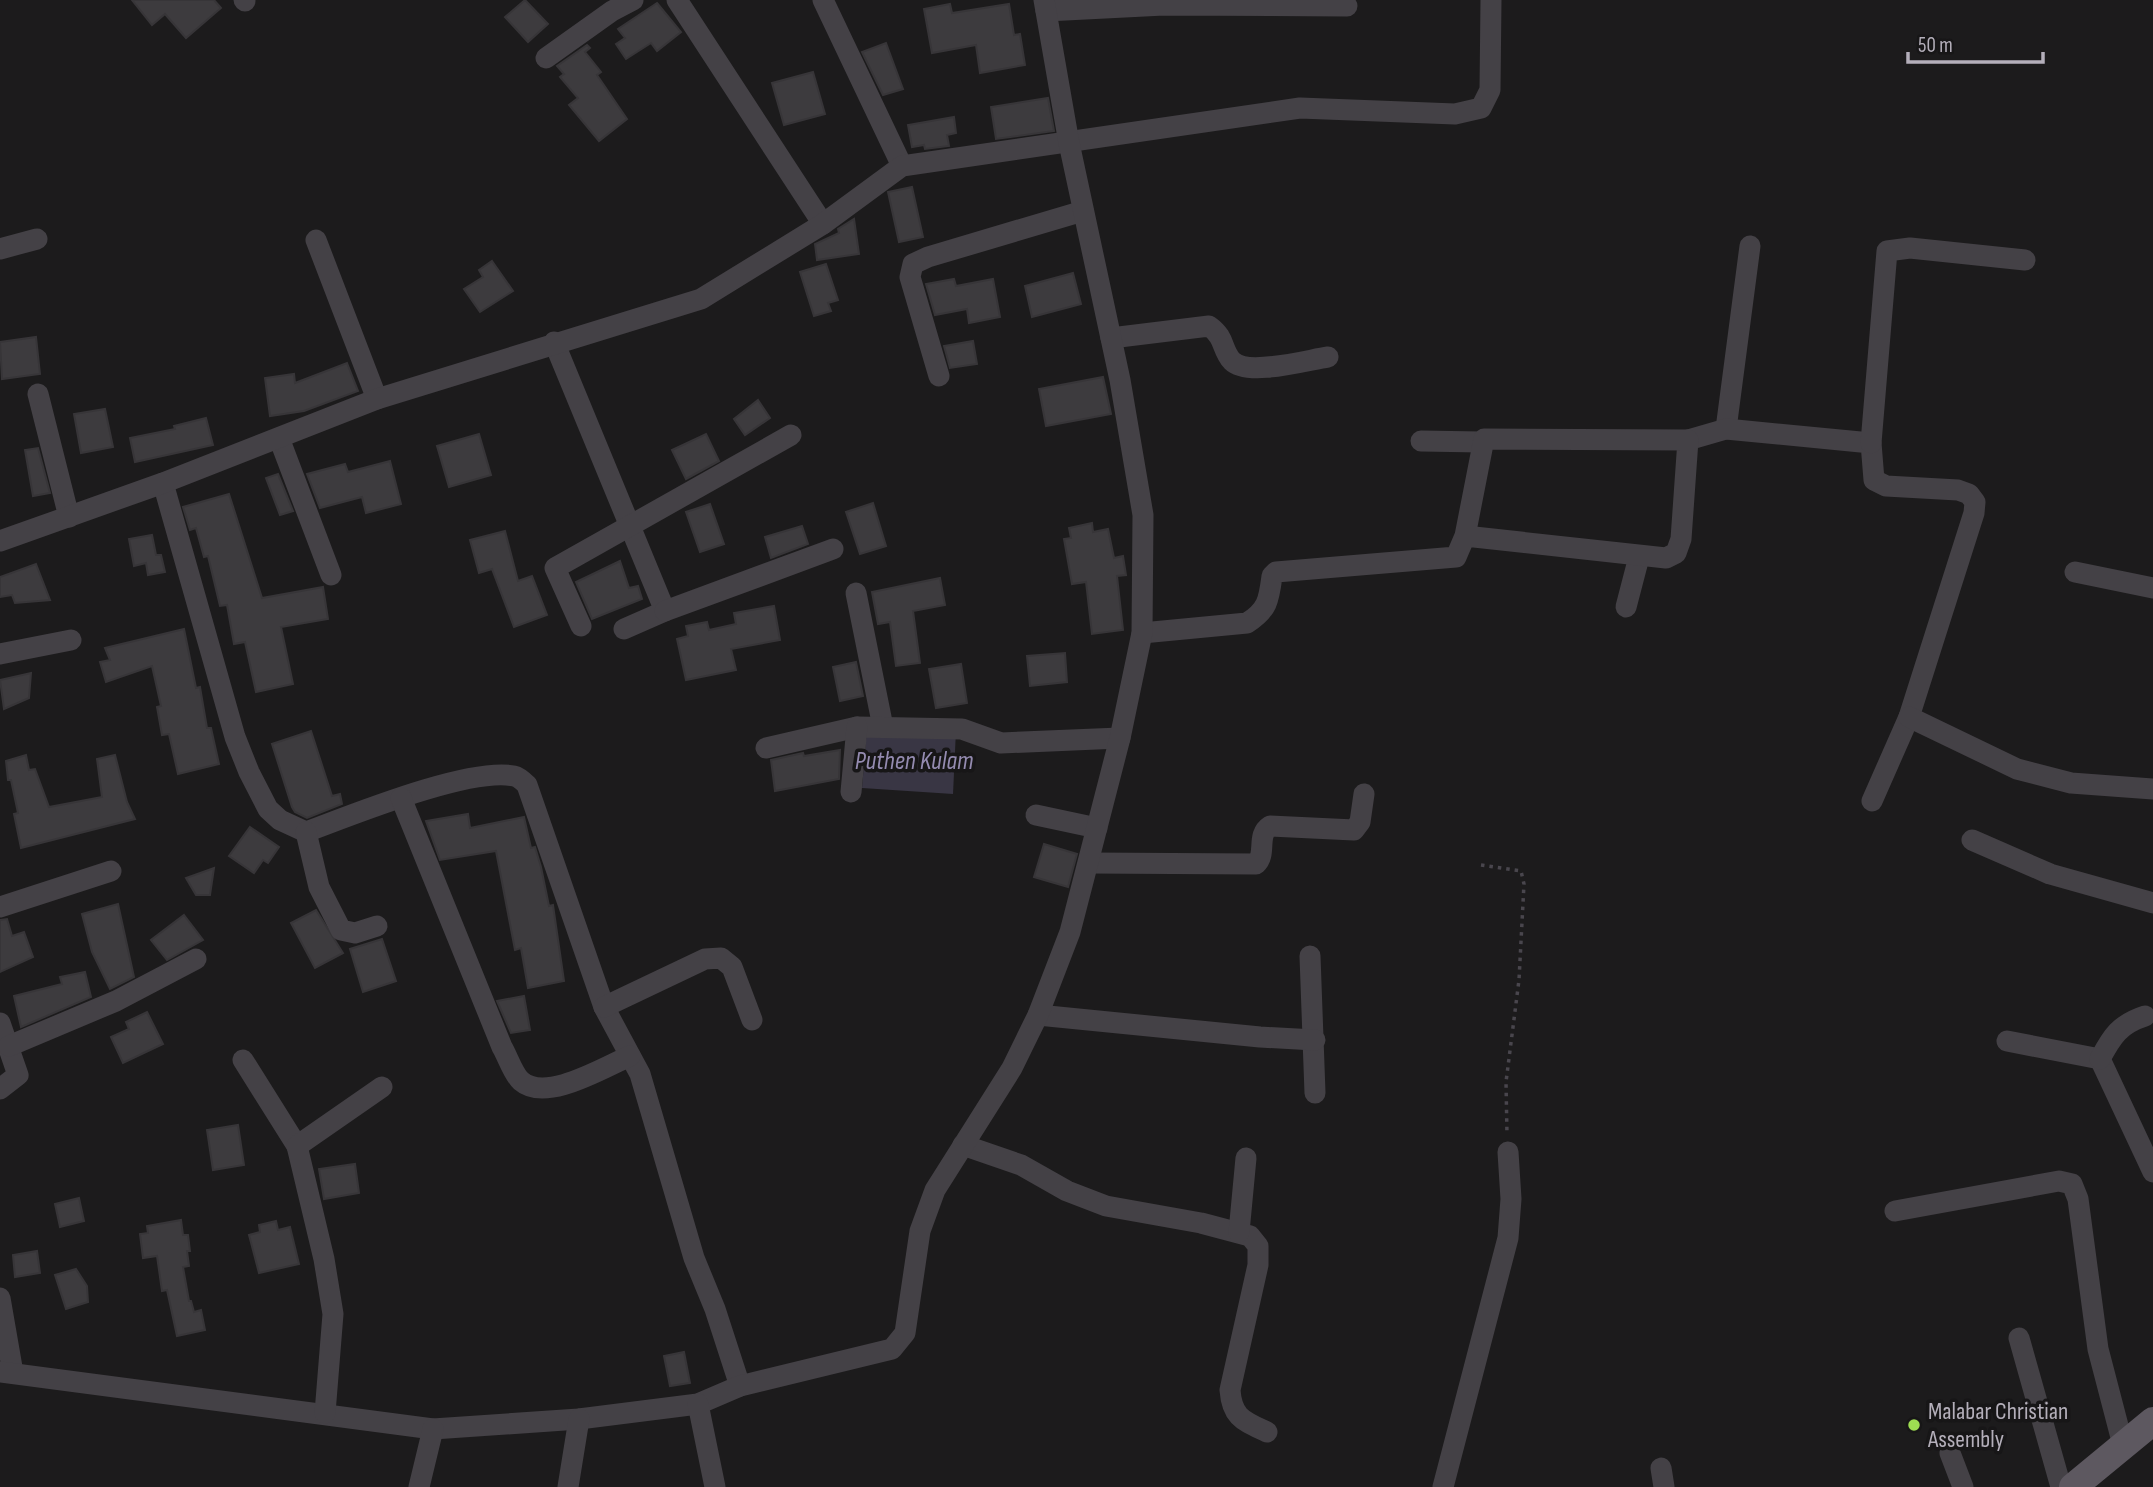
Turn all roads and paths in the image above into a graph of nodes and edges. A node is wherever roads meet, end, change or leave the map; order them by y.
1 (634, 0) edge
2 (677, 0) edge
3 (823, 0) edge
4 (1490, 0) edge
5 (1045, 5) edge
6 (1347, 6) dead end
7 (546, 58) dead end
8 (1069, 143) junction
9 (902, 166) junction
10 (1083, 211) junction
11 (822, 224) junction
12 (37, 239) dead end
13 (316, 240) dead end
14 (1750, 246) dead end
15 (0, 249) edge
16 (2025, 260) dead end
17 (1111, 338) junction
18 (554, 342) junction
19 (1328, 357) dead end
20 (939, 376) dead end
21 (38, 394) dead end
22 (377, 399) junction
23 (1726, 429) junction
24 (791, 435) dead end
25 (279, 438) junction
26 (1688, 440) junction
27 (1420, 441) dead end
28 (1481, 442) junction
29 (1871, 443) junction
30 (163, 483) junction
31 (69, 517) junction
32 (628, 528) junction
33 (1465, 536) junction
34 (0, 541) edge
35 (833, 548) dead end
36 (1639, 557) junction
37 (2075, 572) dead end
38 (331, 575) dead end
39 (2153, 588) edge
40 (856, 593) dead end
41 (1626, 607) dead end
42 (665, 611) junction
43 (581, 626) dead end
44 (624, 629) dead end
45 (1142, 633) junction
46 (71, 640) dead end
47 (0, 654) edge
48 (1909, 716) junction
49 (857, 727) junction
50 (883, 727) junction
51 (1120, 738) junction
52 (766, 748) dead end
53 (2153, 789) edge
54 (851, 792) dead end
55 (1364, 794) dead end
56 (401, 798) junction
57 (1872, 801) dead end
58 (1036, 815) dead end
59 (1097, 828) junction
60 (306, 832) junction
61 (1972, 840) dead end
62 (1089, 863) junction
63 (1481, 865) dead end
64 (111, 871) dead end
65 (2153, 903) edge
66 (0, 907) edge
67 (377, 926) dead end
68 (1310, 956) dead end
69 (195, 959) dead end
70 (604, 1007) junction
71 (1038, 1015) junction
72 (2145, 1016) dead end
73 (752, 1020) dead end
74 (0, 1023) edge
75 (1315, 1040) junction
76 (2007, 1041) dead end
77 (9, 1046) junction
78 (630, 1056) junction
79 (2100, 1059) junction
80 (243, 1060) dead end
81 (382, 1087) dead end
82 (0, 1089) edge
83 (1315, 1093) dead end
84 (297, 1146) junction
85 (963, 1146) junction
86 (1508, 1152) joint
87 (1246, 1158) dead end
88 (2153, 1172) edge
89 (1895, 1211) dead end
90 (1240, 1232) junction
91 (0, 1298) edge
92 (2019, 1338) dead end
93 (7, 1373) edge
94 (740, 1386) junction
95 (698, 1404) junction
96 (325, 1413) junction
97 (579, 1419) junction
98 (2153, 1421) edge
99 (433, 1429) junction
100 (1267, 1432) dead end
101 (2123, 1445) junction
102 (1950, 1453) dead end
103 (2085, 1482) edge
104 (419, 1487) edge
105 (568, 1487) edge
106 (715, 1487) edge
107 (1443, 1487) edge
108 (1963, 1487) edge
109 (2061, 1487) edge

1 - 7 street
2 - 11 street
3 - 9 street
4 - 8 street
5 - 6 street
5 - 8 street
8 - 9 street
8 - 10 street
9 - 11 street
10 - 17 street
10 - 20 street
11 - 18 street
12 - 15 street
13 - 22 street
14 - 23 street
16 - 29 street
17 - 19 street
17 - 45 street
18 - 22 street
18 - 32 street
21 - 31 street
22 - 25 street
23 - 26 street
23 - 29 street
24 - 32 street
25 - 30 street
25 - 38 street
26 - 28 street
26 - 36 street
27 - 28 street
28 - 33 street
29 - 48 street
30 - 31 street
30 - 60 street
31 - 34 street
32 - 42 street
32 - 43 street
33 - 36 street
33 - 45 street
35 - 42 street
36 - 41 street
37 - 39 street
40 - 50 street
42 - 44 street
45 - 51 street
46 - 47 street
48 - 53 street
48 - 57 street
49 - 50 street
49 - 52 street
49 - 54 street
50 - 51 street
51 - 59 street
55 - 62 street
56 - 60 street
56 - 70 street
56 - 78 street
58 - 59 street
59 - 62 street
60 - 67 street
61 - 65 street
62 - 71 street
63 - 86 path
64 - 66 street
68 - 75 street
69 - 77 street
70 - 73 street
70 - 78 street
71 - 75 street
71 - 85 street
72 - 79 street
74 - 77 street
75 - 83 street
76 - 79 street
77 - 82 street
78 - 94 street
79 - 88 street
80 - 84 street
81 - 84 street
84 - 96 street
85 - 90 street
85 - 94 street
86 - 107 street
87 - 90 street
89 - 101 street
90 - 100 street
91 - 93 street
92 - 109 street
93 - 96 street
94 - 95 street
95 - 97 street
95 - 106 street
96 - 99 street
97 - 99 street
97 - 105 street
98 - 101 main road
99 - 104 street
101 - 103 main road
102 - 108 street

